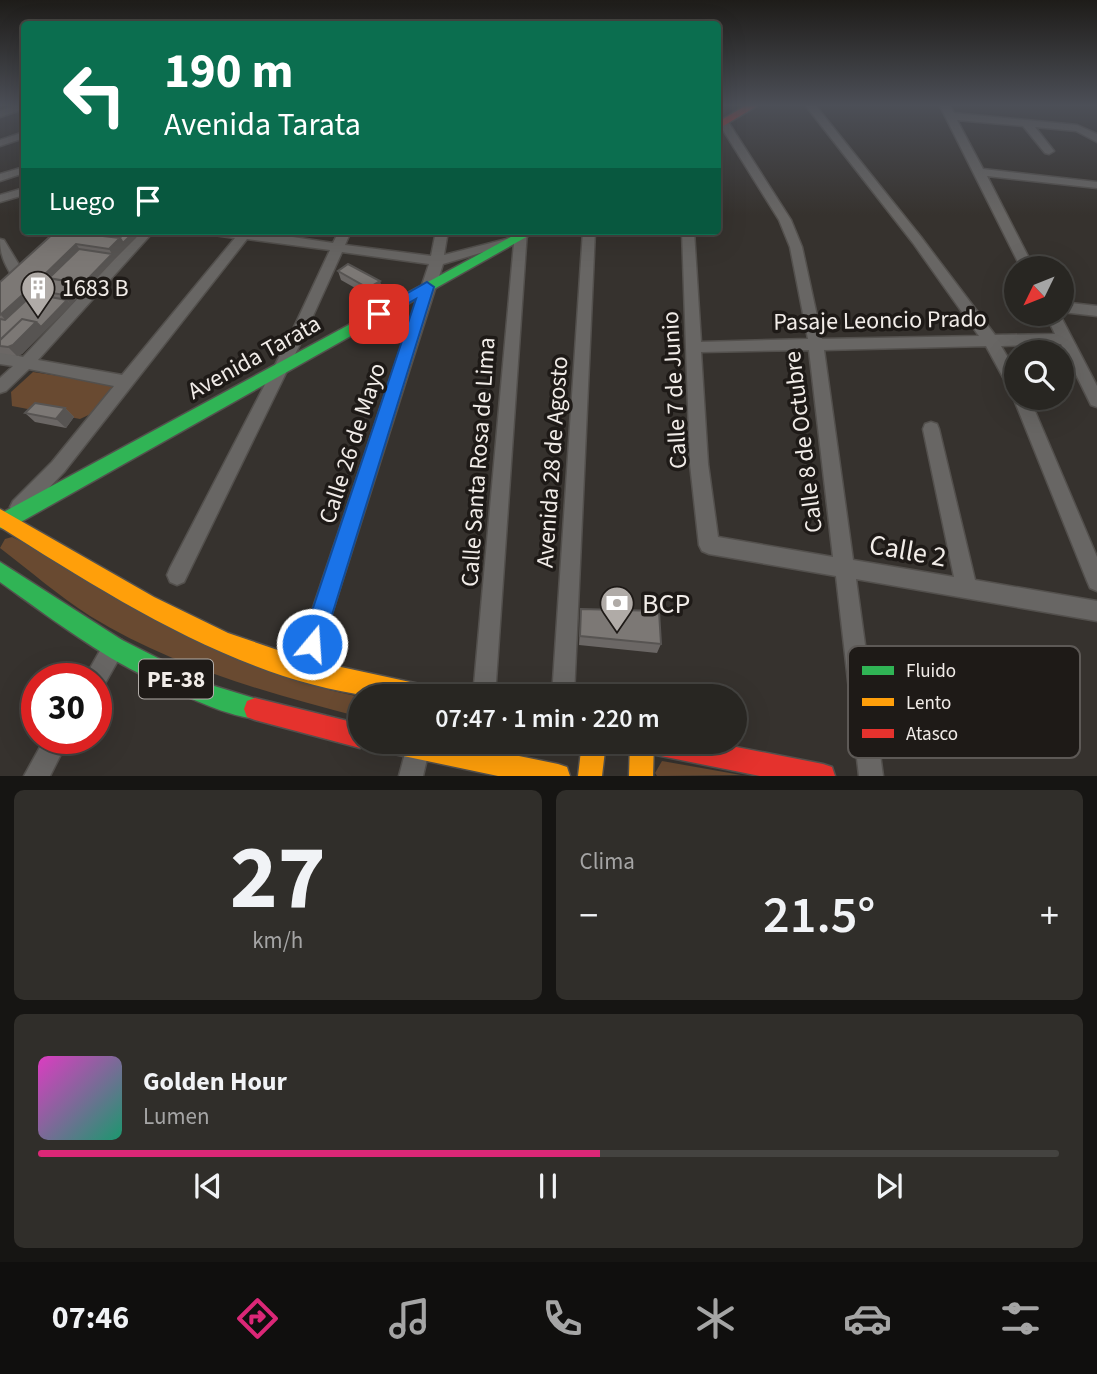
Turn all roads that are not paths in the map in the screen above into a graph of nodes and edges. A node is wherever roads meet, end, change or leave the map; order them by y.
1 (737, 142) edge
2 (840, 142) edge
3 (963, 142) edge
4 (1042, 142) edge
5 (1049, 151) dead end
6 (21, 171) edge
7 (979, 172) junction
8 (0, 178) edge
9 (1097, 185) edge
10 (21, 192) edge
11 (0, 199) edge
12 (144, 235) edge
13 (244, 235) edge
14 (259, 235) edge
15 (343, 235) edge
16 (441, 235) edge
17 (518, 235) edge
18 (520, 235) edge
19 (524, 235) edge
20 (589, 235) edge
21 (688, 235) edge
22 (0, 243) edge
23 (338, 247) junction
24 (1022, 256) edge
25 (437, 261) junction
26 (17, 273) edge
27 (427, 287) junction
28 (1074, 309) edge
29 (1097, 312) edge
30 (1058, 326) edge
31 (1065, 339) junction
32 (991, 341) junction
33 (816, 344) junction
34 (695, 347) junction
35 (0, 358) edge
36 (26, 363) junction
37 (1004, 364) edge
38 (281, 367) junction
39 (126, 382) junction
40 (0, 387) edge
41 (1096, 396) edge
42 (1026, 410) edge
43 (931, 429) dead end
44 (2, 521) edge
45 (709, 545) joint
46 (843, 568) junction
47 (177, 575) dead end
48 (1097, 581) edge
49 (4, 582) edge
50 (967, 589) junction
51 (1097, 611) edge
52 (854, 646) edge
53 (114, 648) junction
54 (105, 663) edge
55 (303, 670) junction
56 (368, 684) edge
57 (485, 684) edge
58 (564, 684) edge
59 (348, 733) edge
60 (48, 754) edge
61 (416, 754) edge
62 (457, 754) edge
63 (593, 754) edge
64 (641, 754) edge
65 (714, 754) edge
66 (36, 775) edge
67 (411, 775) edge
68 (558, 775) edge
69 (590, 775) edge
70 (640, 775) edge
71 (823, 775) edge

1 - 33 street, Calle 8 de Octubre
2 - 32 street
3 - 7 street
4 - 5 street
6 - 8 street
7 - 9 street
7 - 24 street
10 - 11 street
12 - 36 street
13 - 39 street
14 - 23 street
15 - 23 street
16 - 25 street, Calle 26 de Mayo
17 - 25 street
18 - 27 main road, Avenida Tarata
19 - 57 street, Calle Santa Rosa de Lima
20 - 58 street, Avenida 28 de Agosto
21 - 34 street, Calle 7 de Junio
22 - 26 street
23 - 25 street
23 - 38 street
25 - 27 street, Calle 26 de Mayo
27 - 38 main road, Avenida Tarata
27 - 55 street, Calle 26 de Mayo
28 - 29 street
30 - 31 street
31 - 32 street, Pasaje Leoncio Prado
31 - 41 street
32 - 33 street, Pasaje Leoncio Prado
32 - 37 street
33 - 34 street, Pasaje Leoncio Prado
33 - 46 street, Calle 8 de Octubre
34 - 45 street, Calle 7 de Junio
35 - 36 street
36 - 39 street
36 - 40 street
38 - 44 main road, Avenida Tarata
38 - 47 street
39 - 44 street
42 - 48 street
43 - 50 street
44 - 55 main road, PE-38
45 - 46 street, Calle 2
46 - 50 street, Calle 2
46 - 52 street, Calle 8 de Octubre
49 - 53 main road, PE-38
50 - 51 street, Calle 2
53 - 54 street
53 - 59 main road, PE-38
55 - 56 main road, PE-38
60 - 66 street
61 - 67 street
62 - 68 main road
63 - 69 main road
64 - 70 main road
65 - 71 main road

